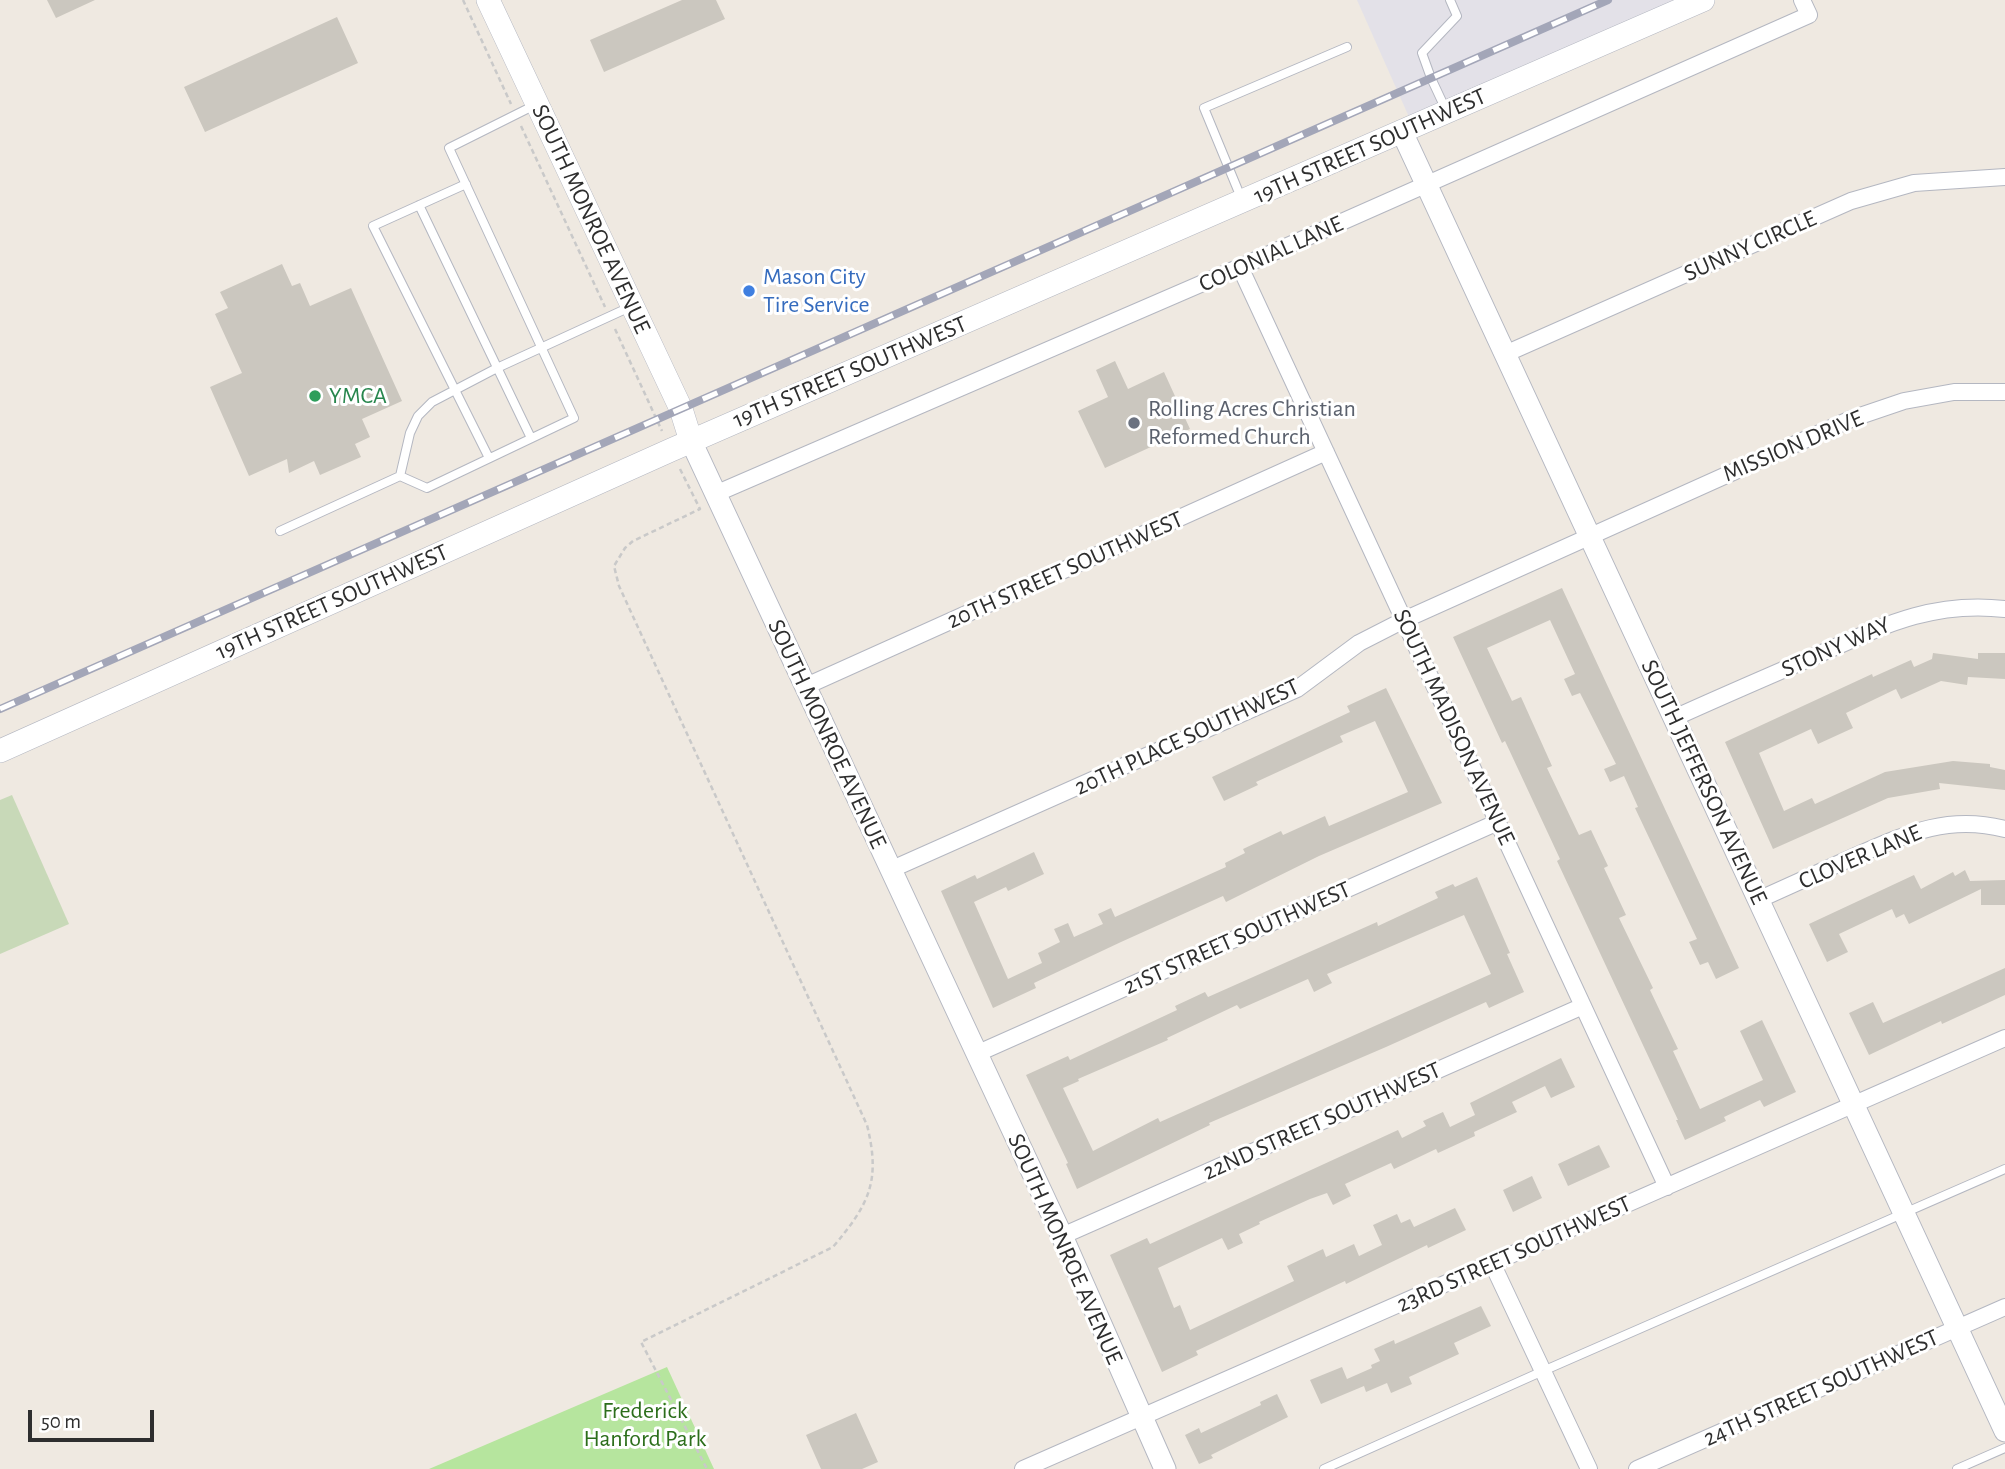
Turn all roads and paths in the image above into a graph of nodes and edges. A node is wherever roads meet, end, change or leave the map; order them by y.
1 (463, 0) edge
2 (488, 0) edge
3 (1450, 0) edge
4 (1703, 0) edge
5 (1802, 0) edge
6 (1347, 47) dead end
7 (537, 104) junction
8 (1447, 113) junction
9 (516, 114) junction
10 (1402, 132) junction
11 (2005, 177) edge
12 (466, 184) junction
13 (1427, 185) junction
14 (1243, 202) junction
15 (419, 205) junction
16 (1240, 267) junction
17 (632, 306) junction
18 (610, 317) junction
19 (542, 349) junction
20 (1505, 354) junction
21 (497, 368) junction
22 (454, 390) junction
23 (2005, 392) edge
24 (531, 438) junction
25 (681, 445) junction
26 (1326, 452) junction
27 (489, 458) junction
28 (400, 476) junction
29 (715, 494) junction
30 (280, 531) dead end
31 (1589, 536) junction
32 (2005, 610) edge
33 (1404, 620) junction
34 (804, 687) junction
35 (1674, 718) junction
36 (0, 751) edge
37 (1497, 822) junction
38 (2005, 829) edge
39 (890, 870) junction
40 (1758, 900) junction
41 (1583, 1006) junction
42 (2005, 1038) edge
43 (976, 1054) junction
44 (1853, 1105) junction
45 (2005, 1169) edge
46 (1667, 1187) junction
47 (1904, 1213) junction
48 (1062, 1236) junction
49 (1492, 1263) junction
50 (2005, 1307) edge
51 (1957, 1328) junction
52 (1543, 1371) junction
53 (1142, 1418) junction
54 (2005, 1431) edge
55 (2005, 1448) edge
56 (707, 1469) edge
57 (1023, 1469) edge
58 (1166, 1469) edge
59 (1324, 1469) edge
60 (1588, 1469) edge
61 (1637, 1469) edge
62 (1957, 1469) edge

1 - 9 path
2 - 7 main road, SOUTH MONROE AVENUE
3 - 8 lane
4 - 8 main road, 19TH STREET SOUTHWEST
5 - 13 street, COLONIAL LANE
6 - 14 lane
7 - 9 lane
7 - 17 main road, SOUTH MONROE AVENUE
8 - 10 main road, 19TH STREET SOUTHWEST
9 - 12 lane
9 - 18 path
10 - 13 street, SOUTH JEFFERSON AVENUE
10 - 14 main road, 19TH STREET SOUTHWEST
11 - 20 street, SUNNY CIRCLE
12 - 15 lane
12 - 19 lane
13 - 16 street, COLONIAL LANE
13 - 20 street, SOUTH JEFFERSON AVENUE
14 - 25 main road, 19TH STREET SOUTHWEST
15 - 21 lane
15 - 22 lane
16 - 26 street, SOUTH MADISON AVENUE
16 - 29 street, COLONIAL LANE
17 - 18 lane
17 - 25 main road, SOUTH MONROE AVENUE
18 - 19 lane
18 - 25 path
19 - 21 lane
19 - 24 lane
20 - 31 street, SOUTH JEFFERSON AVENUE
21 - 22 lane
21 - 24 lane
22 - 27 lane
22 - 28 lane
23 - 31 street, MISSION DRIVE
24 - 27 lane
25 - 29 street, SOUTH MONROE AVENUE
25 - 36 main road, 19TH STREET SOUTHWEST
25 - 56 path
26 - 33 street, SOUTH MADISON AVENUE
26 - 34 street, 20TH STREET SOUTHWEST
27 - 28 lane
28 - 30 lane
29 - 34 street, SOUTH MONROE AVENUE
31 - 33 street, 20TH PLACE SOUTHWEST
31 - 35 street, SOUTH JEFFERSON AVENUE
32 - 35 street, STONY WAY
33 - 37 street, SOUTH MADISON AVENUE
33 - 39 street, 20TH PLACE SOUTHWEST
34 - 39 street, SOUTH MONROE AVENUE
35 - 40 street, SOUTH JEFFERSON AVENUE
37 - 41 street, SOUTH MADISON AVENUE
37 - 43 street, 21ST STREET SOUTHWEST
38 - 40 street, CLOVER LANE
39 - 43 street, SOUTH MONROE AVENUE
40 - 44 street, SOUTH JEFFERSON AVENUE
41 - 46 street, SOUTH MADISON AVENUE
41 - 48 street, 22ND STREET SOUTHWEST
42 - 44 street, 23RD STREET SOUTHWEST
43 - 48 street, SOUTH MONROE AVENUE
44 - 46 street, 23RD STREET SOUTHWEST
44 - 47 street, SOUTH JEFFERSON AVENUE
45 - 47 lane
46 - 49 street, 23RD STREET SOUTHWEST
47 - 51 street, SOUTH JEFFERSON AVENUE
47 - 52 lane
48 - 53 street, SOUTH MONROE AVENUE
49 - 52 street
49 - 53 street, 23RD STREET SOUTHWEST
50 - 51 street, 24TH STREET SOUTHWEST
51 - 54 street, SOUTH JEFFERSON AVENUE
51 - 61 street, 24TH STREET SOUTHWEST
52 - 59 lane
52 - 60 street
53 - 57 street, 23RD STREET SOUTHWEST
53 - 58 street, SOUTH MONROE AVENUE
55 - 62 lane

